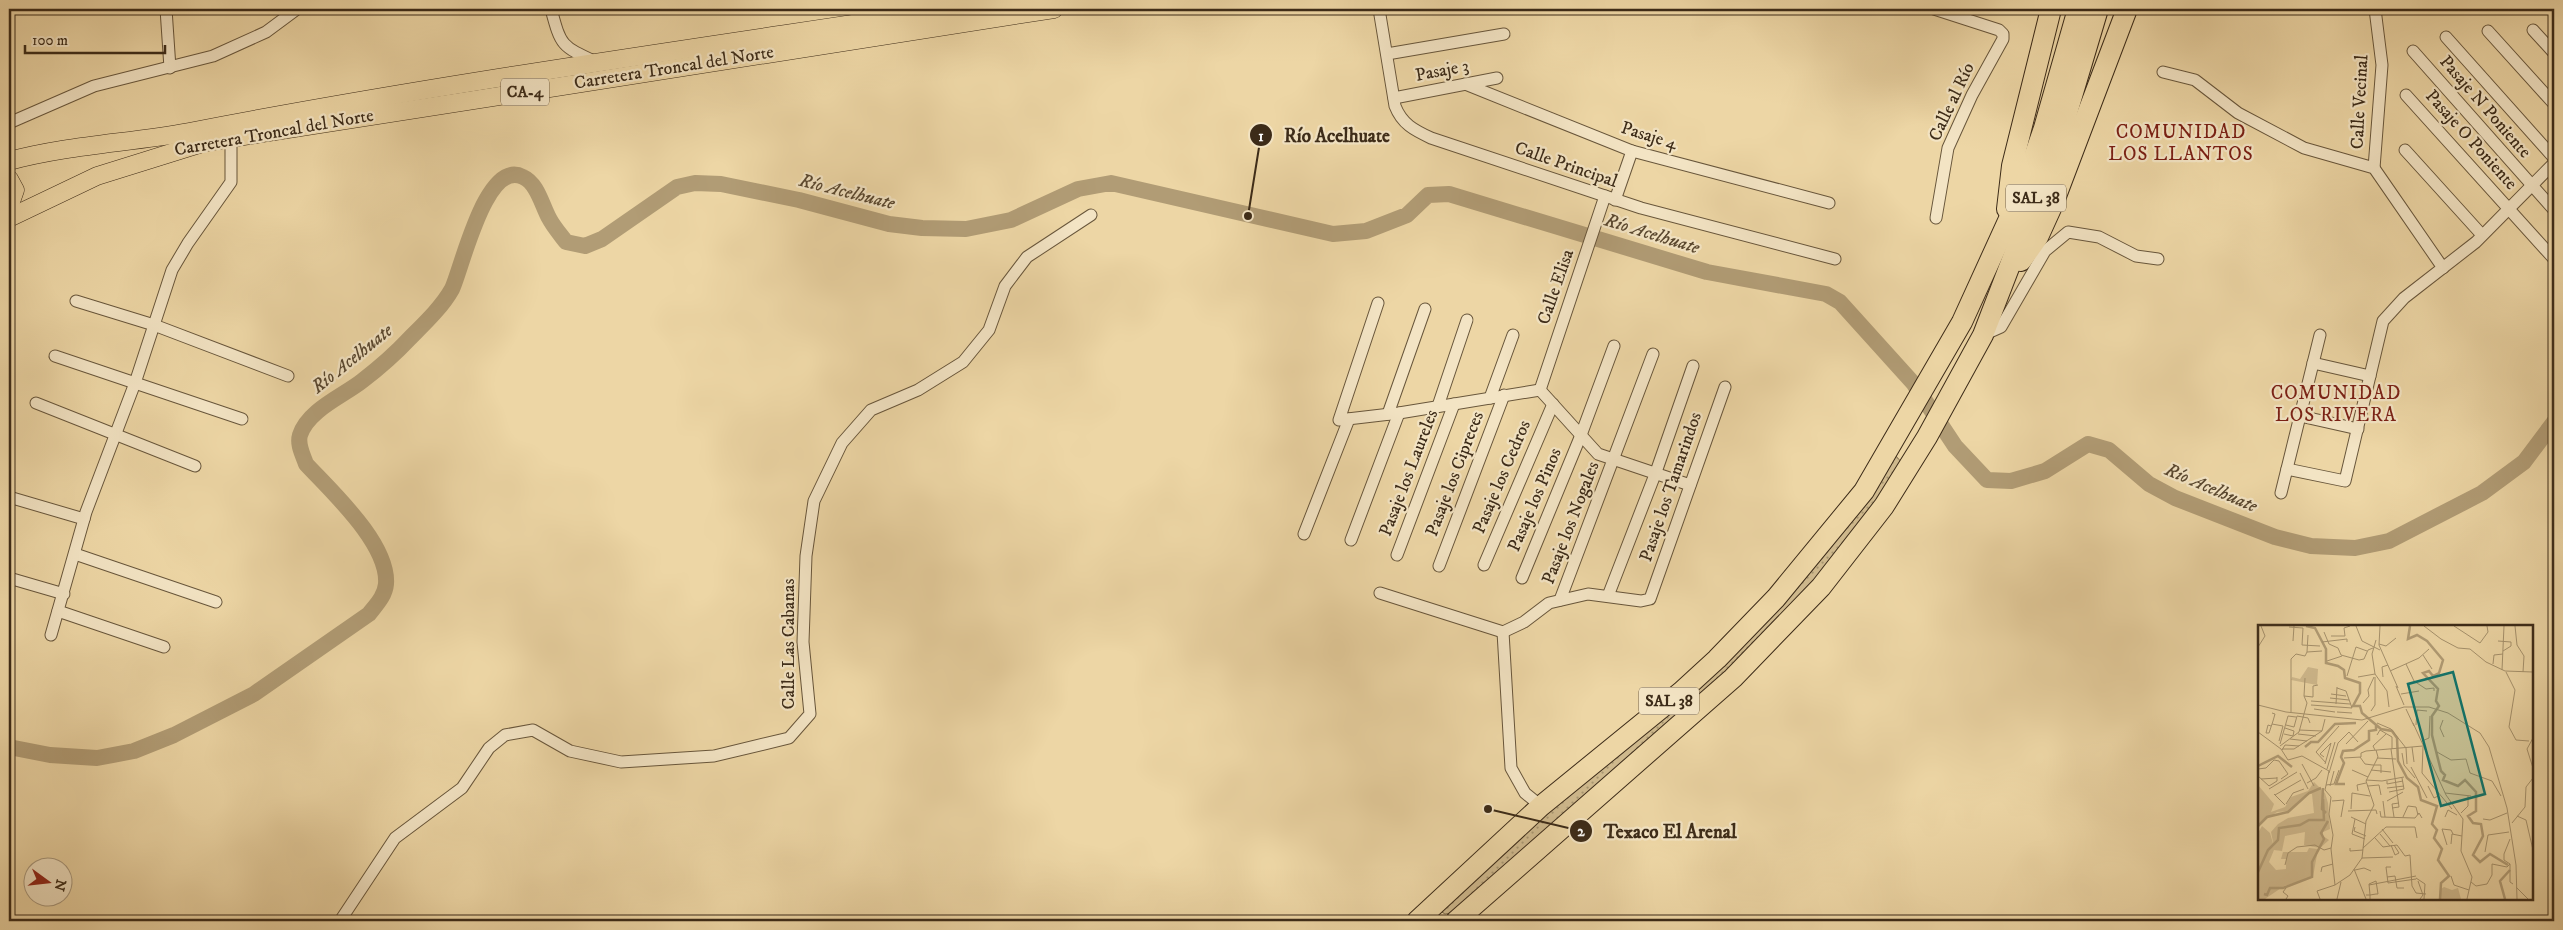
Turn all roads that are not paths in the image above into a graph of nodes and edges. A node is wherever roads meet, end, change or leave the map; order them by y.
1 (166, 9) edge
2 (551, 9) edge
3 (952, 9) edge
4 (1054, 9) edge
5 (1379, 9) edge
6 (1934, 9) edge
7 (2051, 9) edge
8 (2078, 9) edge
9 (2098, 9) edge
10 (2127, 9) edge
11 (2375, 9) edge
12 (294, 10) edge
13 (2534, 30) dead end
14 (2488, 32) dead end
15 (1504, 34) dead end
16 (2446, 37) dead end
17 (2413, 51) dead end
18 (1386, 54) junction
19 (2554, 54) edge
20 (598, 63) junction
21 (170, 68) junction
22 (2163, 72) dead end
23 (1497, 78) dead end
24 (1466, 84) junction
25 (2406, 95) dead end
26 (1394, 98) junction
27 (2554, 104) edge
28 (9, 123) edge
29 (231, 137) junction
30 (2405, 150) dead end
31 (1632, 151) junction
32 (2554, 158) edge
33 (9, 161) edge
34 (2554, 163) edge
35 (2374, 168) junction
36 (9, 180) edge
37 (2531, 186) junction
38 (1610, 198) junction
39 (1829, 203) dead end
40 (9, 207) edge
41 (2509, 208) junction
42 (2554, 210) edge
43 (1091, 215) dead end
44 (9, 218) edge
45 (1936, 218) dead end
46 (2006, 226) junction
47 (2482, 235) junction
48 (1835, 259) dead end
49 (2158, 259) dead end
50 (2554, 260) edge
51 (2443, 268) junction
52 (2005, 284) junction
53 (76, 301) dead end
54 (1378, 303) dead end
55 (1425, 309) dead end
56 (1468, 320) dead end
57 (154, 325) junction
58 (1512, 335) dead end
59 (1983, 335) junction
60 (2320, 335) dead end
61 (1614, 346) dead end
62 (1654, 354) dead end
63 (55, 356) dead end
64 (2313, 363) junction
65 (1693, 366) dead end
66 (288, 376) dead end
67 (2370, 376) junction
68 (134, 383) junction
69 (1725, 387) dead end
70 (1540, 390) junction
71 (1504, 395) junction
72 (1490, 398) junction
73 (36, 403) dead end
74 (1454, 404) junction
75 (1553, 404) junction
76 (1438, 406) junction
77 (1394, 413) junction
78 (2300, 416) junction
79 (242, 419) dead end
80 (1344, 419) junction
81 (2358, 429) junction
82 (115, 434) junction
83 (1581, 435) junction
84 (1614, 459) junction
85 (195, 466) dead end
86 (2287, 469) junction
87 (1656, 472) junction
88 (1690, 485) junction
89 (2281, 494) dead end
90 (9, 498) edge
91 (84, 519) junction
92 (1304, 534) dead end
93 (1351, 540) dead end
94 (75, 554) junction
95 (1397, 555) dead end
96 (1484, 564) dead end
97 (1439, 566) dead end
98 (9, 578) edge
99 (1522, 578) dead end
100 (1380, 593) dead end
101 (64, 594) junction
102 (1608, 596) junction
103 (1560, 600) junction
104 (216, 602) dead end
105 (58, 611) junction
106 (1503, 632) junction
107 (51, 635) dead end
108 (164, 647) dead end
109 (1541, 806) junction
110 (1441, 900) junction
111 (340, 921) edge
112 (1418, 921) edge
113 (1436, 921) edge
114 (1456, 921) edge

1 - 21 street
2 - 20 street
3 - 20 main road, Carretera Troncal del Norte / CA-4
4 - 29 main road, Carretera Troncal del Norte / CA-4
5 - 18 street, Calle Principal
6 - 45 street, Calle al Río
7 - 46 highway
8 - 46 highway, SAL 38
9 - 52 highway, SAL 38
10 - 52 highway
11 - 35 street, Calle Vecinal
12 - 21 street
13 - 19 street
14 - 27 street
15 - 18 street
16 - 32 street
17 - 37 street, Pasaje N Poniente
18 - 26 street, Calle Principal
20 - 33 main road, Carretera Troncal del Norte / CA-4
21 - 28 street
22 - 35 street
23 - 24 street, Pasaje 3
24 - 26 street, Pasaje 3
24 - 31 street, Pasaje 4
25 - 41 street, Pasaje O Poniente
26 - 38 street, Calle Principal
29 - 44 main road, Carretera Troncal del Norte / CA-4
29 - 57 street
30 - 47 street
31 - 38 street, Calle Elisa
31 - 39 street, Pasaje 4
34 - 37 street
35 - 51 street
36 - 40 main road
37 - 41 street
37 - 42 street, Pasaje N Poniente
38 - 48 street, Calle Principal
38 - 70 street, Calle Elisa
41 - 47 street
41 - 50 street, Pasaje O Poniente
43 - 111 street, Calle Las Cabanas
46 - 109 highway, SAL 38
47 - 51 street
49 - 59 street
51 - 67 street
52 - 59 highway, SAL 38
53 - 57 street
54 - 80 street
55 - 77 street
56 - 76 street
57 - 66 street
57 - 68 street
58 - 72 street
59 - 114 highway, SAL 38
60 - 64 street
61 - 83 street, Pasaje los Pinos
62 - 84 street, Pasaje los Nogales
63 - 68 street
64 - 67 street
64 - 78 street
65 - 87 street
67 - 81 street
68 - 79 street
68 - 82 street
69 - 88 street, Pasaje los Tamarindos
70 - 71 street
70 - 75 street
71 - 72 street
71 - 97 street, Pasaje los Cipreces
72 - 74 street
73 - 82 street
74 - 76 street
74 - 95 street, Pasaje los Laureles
75 - 83 street
75 - 96 street, Pasaje los Cedros
76 - 77 street
77 - 80 street
77 - 93 street
78 - 81 street
78 - 86 street
80 - 92 street
81 - 86 street
82 - 85 street
82 - 91 street
83 - 84 street
83 - 99 street, Pasaje los Pinos
84 - 87 street
84 - 103 street, Pasaje los Nogales
86 - 89 street
87 - 88 street
87 - 102 street
88 - 102 street, Pasaje los Tamarindos
90 - 91 street
91 - 94 street
94 - 101 street
94 - 104 street
98 - 101 street
100 - 106 street
101 - 105 street
102 - 103 street
103 - 106 street
105 - 107 street
105 - 108 street
106 - 109 street
109 - 110 highway, SAL 38
110 - 112 highway, SAL 38
110 - 113 highway

